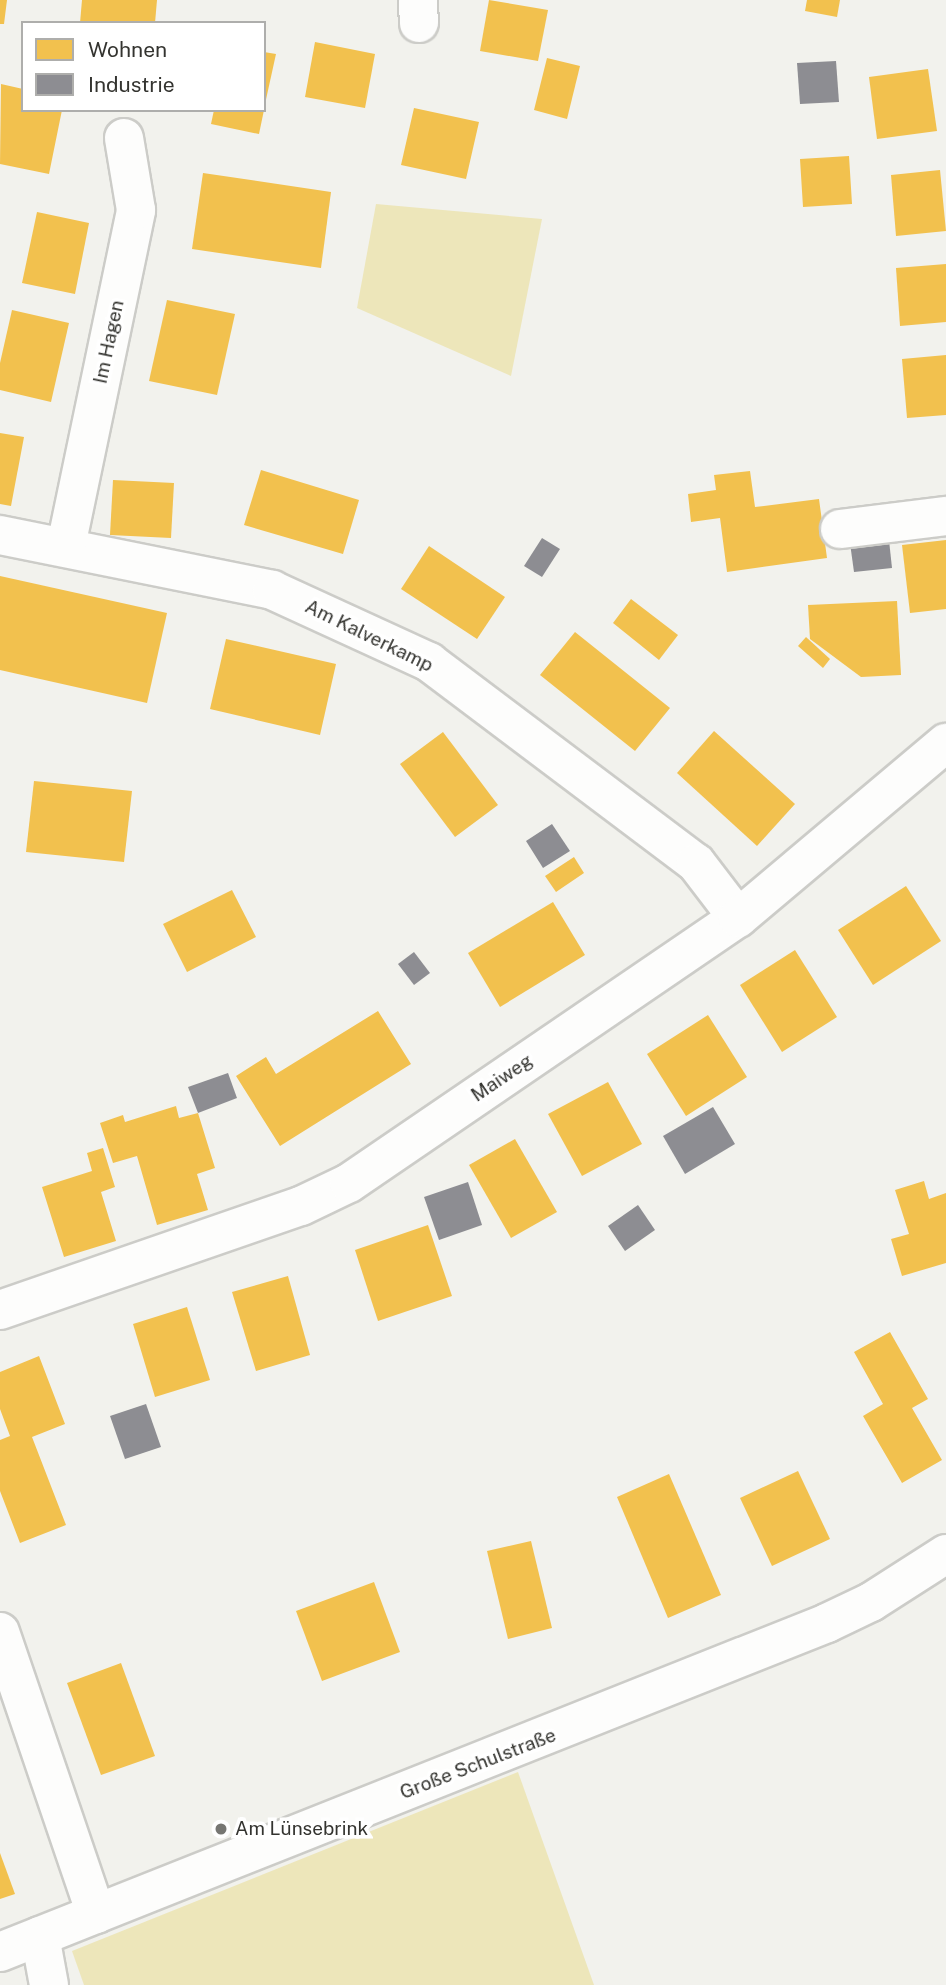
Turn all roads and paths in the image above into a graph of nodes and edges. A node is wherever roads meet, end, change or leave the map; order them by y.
1 (124, 138) dead end
2 (946, 516) edge
3 (840, 528) dead end
4 (0, 535) edge
5 (66, 546) junction
6 (946, 743) edge
7 (738, 918) junction
8 (0, 1310) edge
9 (946, 1554) edge
10 (1, 1636) edge
11 (96, 1914) junction
12 (40, 1936) junction
13 (0, 1952) edge
14 (49, 1985) edge

1 - 5 street, Im Hagen
2 - 3 street
4 - 5 street, Am Kalverkamp
5 - 7 street, Am Kalverkamp
6 - 7 street, Maiweg
7 - 8 street, Maiweg
9 - 11 street, Große Schulstraße
10 - 11 street
11 - 12 street, Große Schulstraße
12 - 13 street, Große Schulstraße
12 - 14 street

